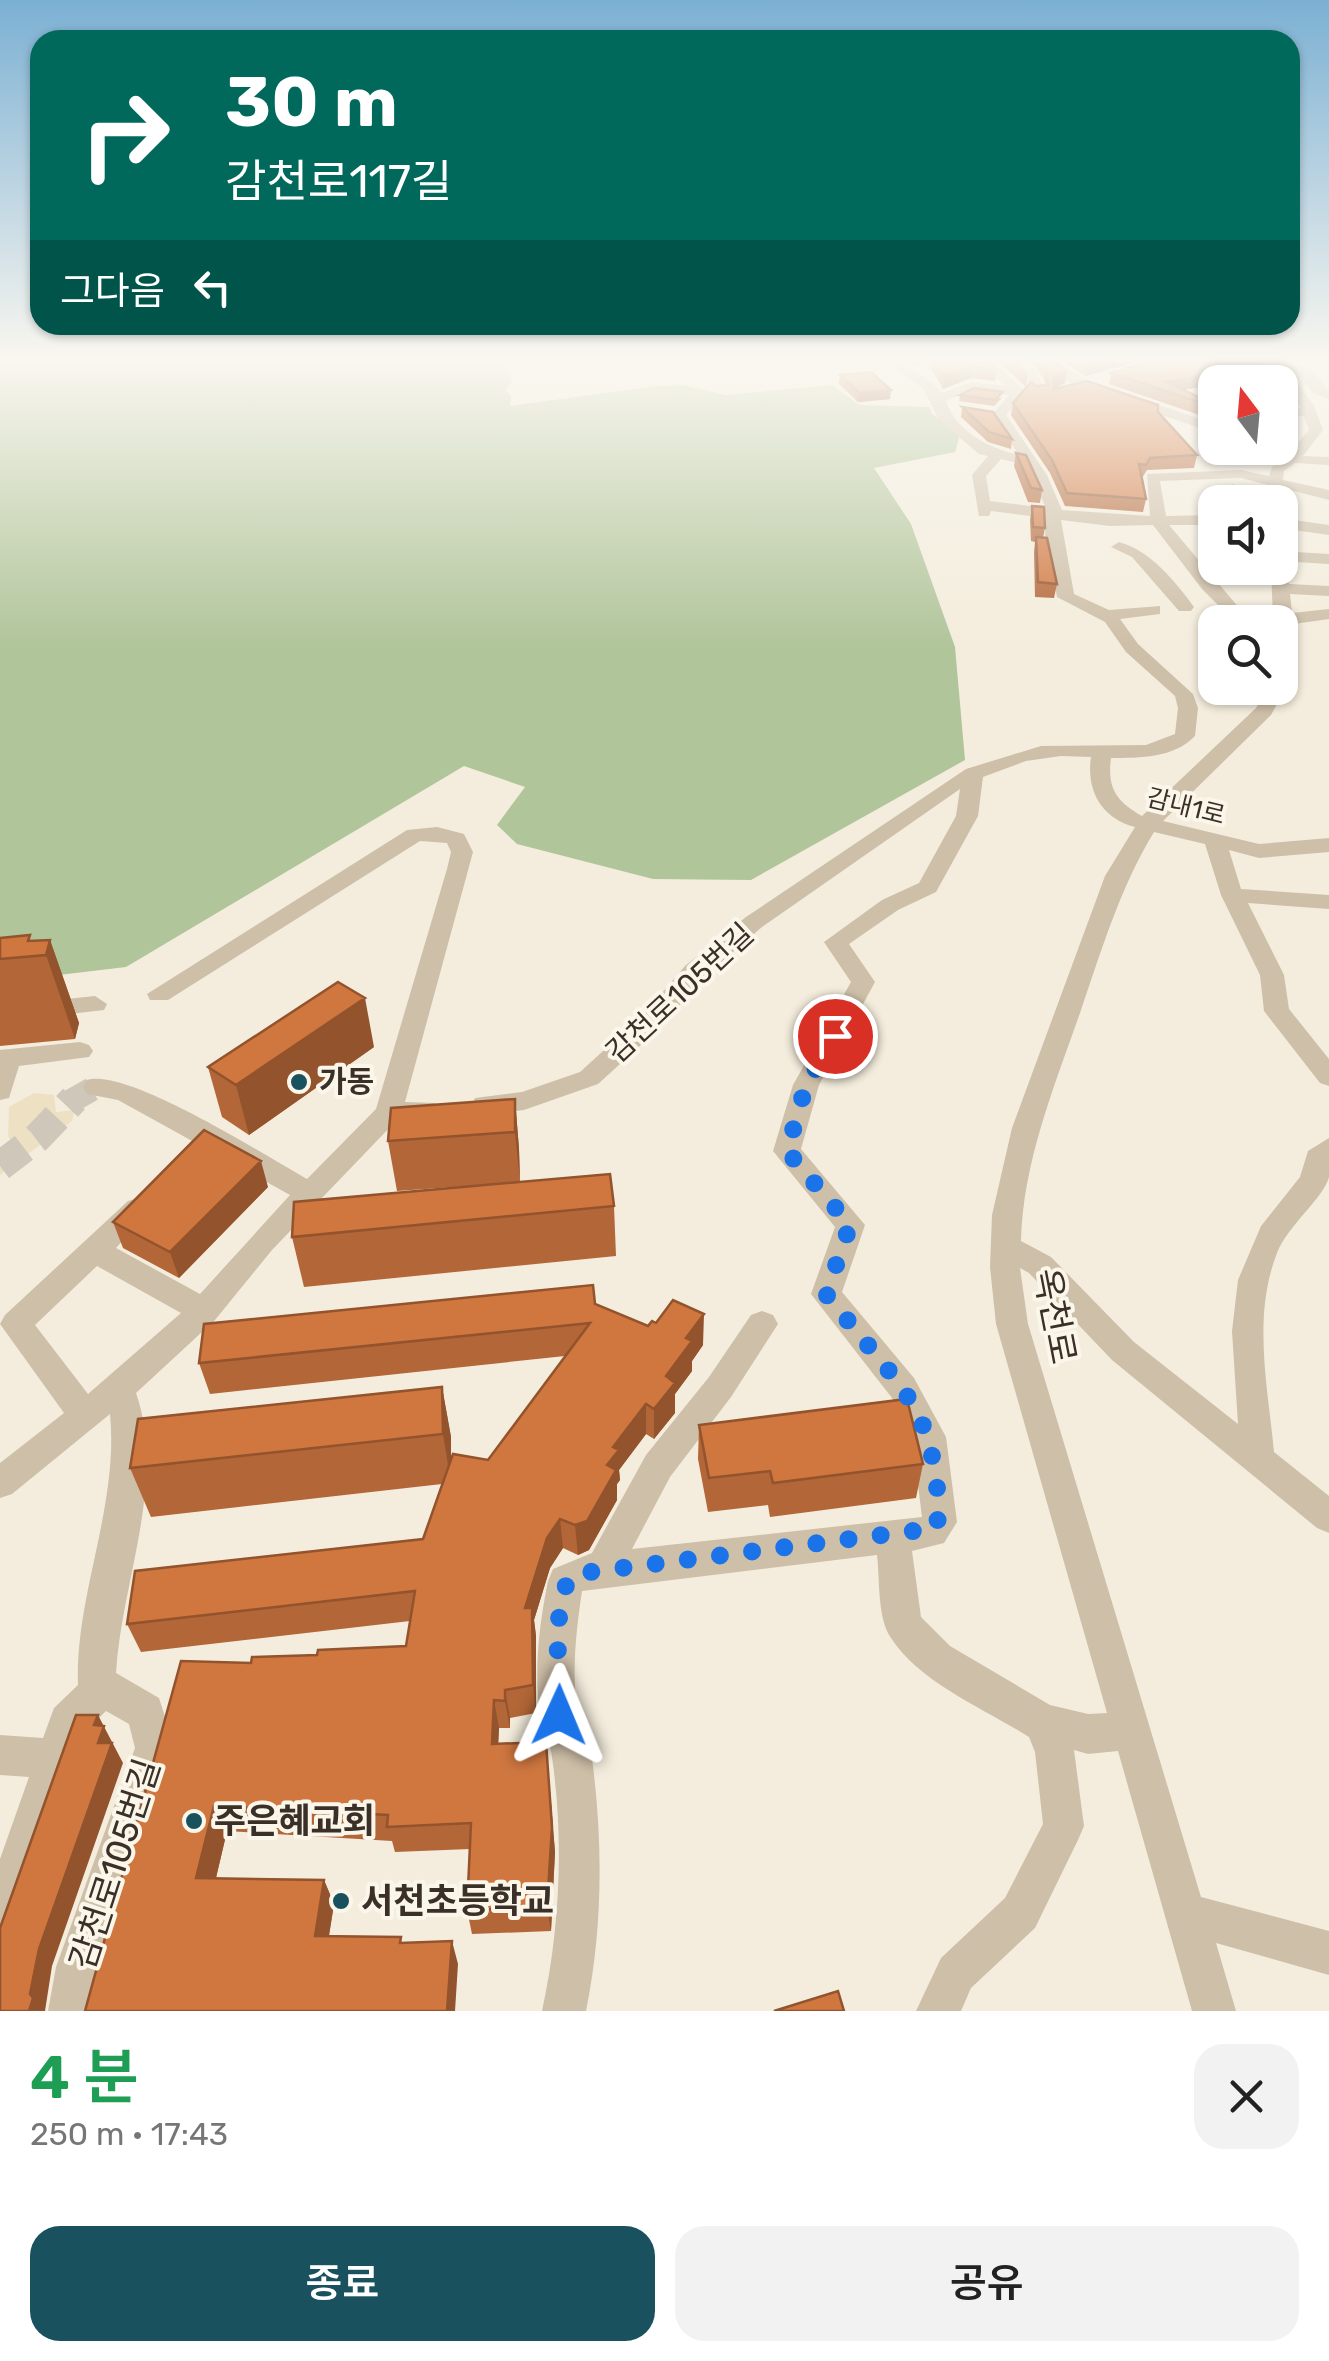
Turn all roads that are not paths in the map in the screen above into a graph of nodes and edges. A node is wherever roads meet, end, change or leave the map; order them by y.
1 (996, 456) joint
2 (1025, 456) edge
3 (1295, 456) edge
4 (1329, 460) edge
5 (1030, 462) junction
6 (1205, 465) edge
7 (1279, 465) edge
8 (1282, 468) junction
9 (1214, 474) junction
10 (1329, 475) edge
11 (1278, 485) edge
12 (1329, 486) edge
13 (1329, 495) edge
14 (1054, 512) junction
15 (1325, 512) edge
16 (1298, 517) edge
17 (1198, 521) edge
18 (1159, 523) junction
19 (1298, 524) edge
20 (1329, 530) edge
21 (1119, 547) dead end
22 (1179, 550) junction
23 (1138, 554) junction
24 (1298, 557) edge
25 (1329, 560) edge
26 (1281, 585) edge
27 (1281, 589) junction
28 (1329, 591) edge
29 (1228, 605) edge
30 (1282, 605) edge
31 (1185, 608) dead end
32 (1154, 610) dead end
33 (1329, 614) edge
34 (1111, 618) junction
35 (1298, 618) edge
36 (1268, 705) edge
37 (1102, 752) junction
38 (974, 772) junction
39 (1147, 825) junction
40 (1214, 839) junction
41 (1329, 845) edge
42 (1232, 895) junction
43 (1329, 902) edge
44 (159, 994) dead end
45 (95, 1004) dead end
46 (0, 1014) edge
47 (80, 1051) dead end
48 (4, 1059) edge
49 (1329, 1077) edge
50 (96, 1087) dead end
51 (0, 1091) edge
52 (388, 1113) junction
53 (208, 1138) junction
54 (1329, 1148) edge
55 (182, 1164) edge
56 (155, 1192) edge
57 (310, 1193) junction
58 (1006, 1247) junction
59 (96, 1251) junction
60 (204, 1311) junction
61 (762, 1324) dead end
62 (118, 1389) junction
63 (86, 1416) junction
64 (1258, 1461) junction
65 (0, 1483) edge
66 (1329, 1517) edge
67 (892, 1536) junction
68 (584, 1576) junction
69 (106, 1689) junction
70 (1044, 1723) junction
71 (1130, 1730) junction
72 (0, 1755) edge
73 (54, 1759) junction
74 (12, 1847) edge
75 (1184, 1913) junction
76 (0, 1919) edge
77 (1329, 1953) edge
78 (70, 2011) edge
79 (564, 2011) edge
80 (938, 2011) edge
81 (1214, 2011) edge

1 - 5 street
1 - 14 street
2 - 5 street, 감내1로
3 - 8 street
4 - 8 street
5 - 14 street, 감내1로
6 - 9 street
7 - 8 street
8 - 9 street
8 - 10 street
8 - 11 street
8 - 12 street
8 - 13 street
9 - 18 street
14 - 18 street
14 - 34 street, 감내1로
15 - 16 street
17 - 18 street
18 - 22 street
19 - 20 street
21 - 23 street
22 - 23 street
22 - 29 street
23 - 31 street
24 - 25 street
26 - 27 street
27 - 28 street
27 - 30 street
32 - 34 street
33 - 35 street
34 - 37 street, 감내1로
36 - 39 street, 옥천로
37 - 38 street, 감천로105번길
37 - 39 street, 감내1로
38 - 52 street, 감천로105번길
38 - 67 street
39 - 40 street, 감내1로
39 - 58 street, 옥천로
40 - 41 street, 감내1로
40 - 42 street
42 - 43 street
42 - 49 street
44 - 52 street
45 - 46 street
47 - 48 street
48 - 51 street
50 - 53 street
52 - 57 street
53 - 55 street
53 - 57 street
54 - 64 street
56 - 59 street
57 - 60 street
58 - 64 street
58 - 71 street, 옥천로
59 - 60 street
59 - 63 street
60 - 62 street
61 - 68 street
62 - 63 street
62 - 69 street
63 - 65 street
64 - 66 street
67 - 68 street
67 - 70 street
68 - 79 street
69 - 73 street
69 - 78 street, 감천로105번길
70 - 71 street
70 - 80 street
71 - 75 street, 옥천로
72 - 73 street
73 - 74 street
74 - 76 street
75 - 77 street
75 - 81 street, 옥천로

